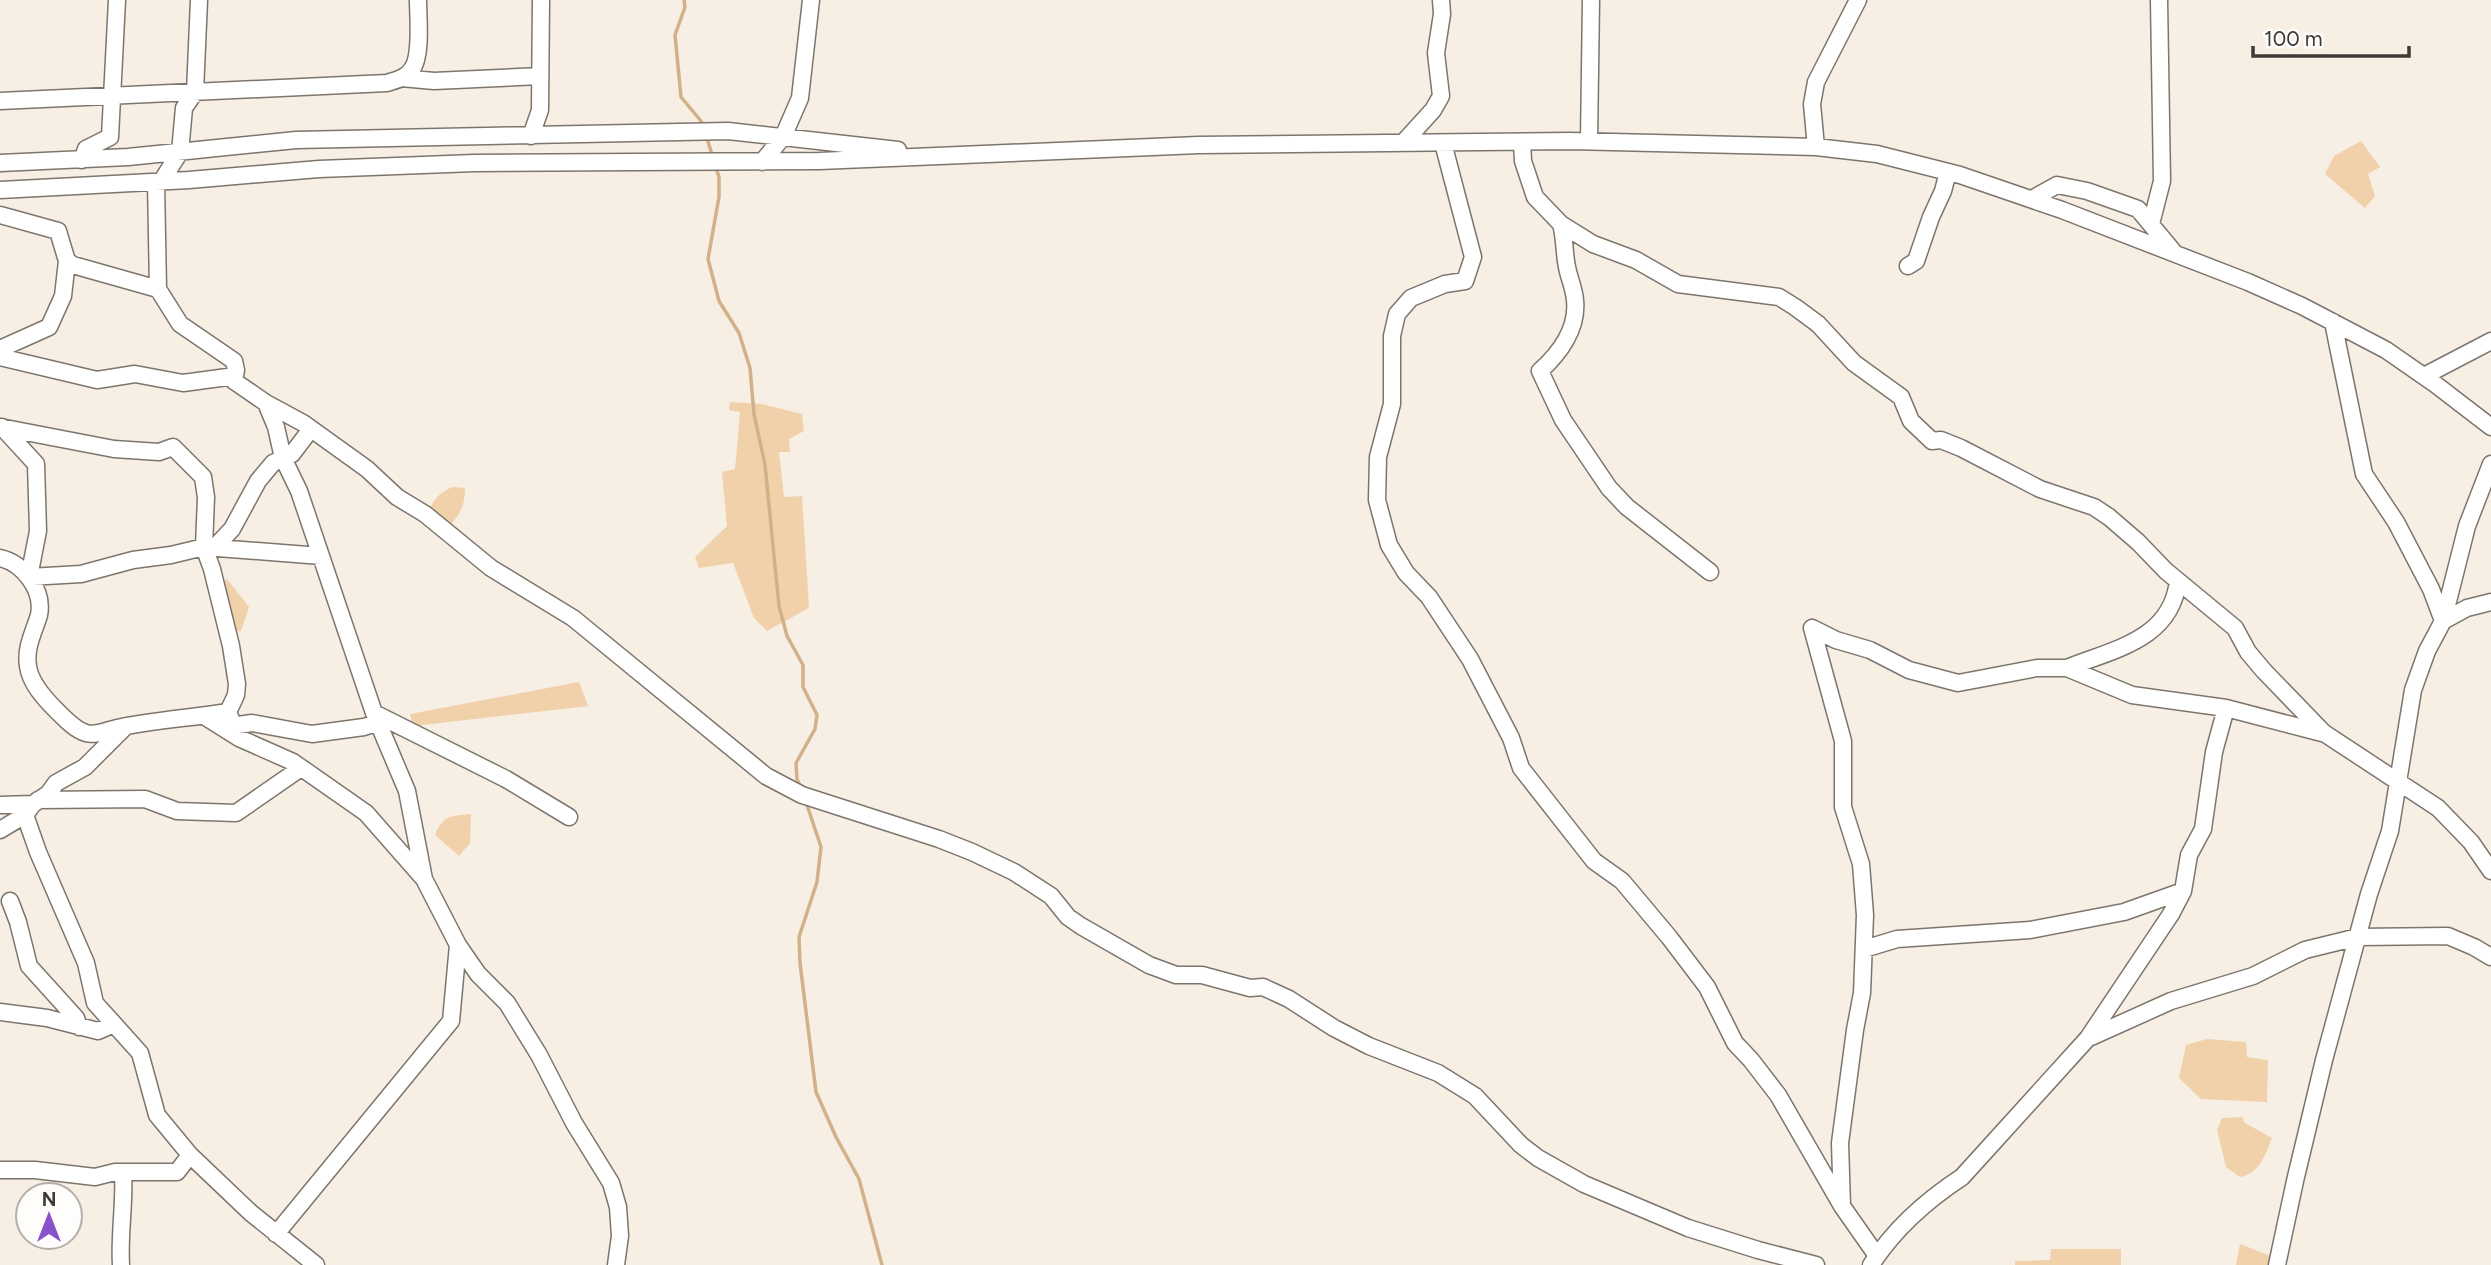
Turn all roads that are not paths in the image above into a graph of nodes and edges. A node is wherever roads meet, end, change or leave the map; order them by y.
1 (117, 0) edge
2 (200, 0) edge
3 (418, 0) edge
4 (541, 0) edge
5 (811, 0) edge
6 (1441, 0) edge
7 (1591, 0) edge
8 (1858, 0) edge
9 (2159, 0) edge
10 (540, 76) junction
11 (401, 79) junction
12 (195, 92) junction
13 (113, 95) junction
14 (0, 101) edge
15 (531, 136) junction
16 (783, 137) junction
17 (1589, 141) junction
18 (1522, 142) junction
19 (1403, 143) junction
20 (1443, 144) junction
21 (1816, 147) junction
22 (180, 152) junction
23 (942, 155) junction
24 (82, 160) junction
25 (762, 162) junction
26 (0, 163) edge
27 (1948, 172) junction
28 (159, 182) junction
29 (0, 190) edge
30 (2032, 200) junction
31 (0, 215) edge
32 (1561, 224) junction
33 (2151, 224) junction
34 (2175, 253) junction
35 (66, 261) junction
36 (1908, 266) dead end
37 (158, 289) junction
38 (2333, 322) junction
39 (2491, 341) edge
40 (0, 349) edge
41 (0, 357) edge
42 (235, 376) junction
43 (2424, 376) junction
44 (266, 403) junction
45 (2491, 426) edge
46 (1, 427) edge
47 (311, 429) junction
48 (283, 458) junction
49 (2491, 464) edge
50 (209, 547) junction
51 (321, 556) junction
52 (0, 558) edge
53 (1710, 572) dead end
54 (29, 577) junction
55 (2178, 581) junction
56 (2491, 602) edge
57 (2443, 621) junction
58 (2067, 668) junction
59 (2227, 708) junction
60 (377, 717) junction
61 (127, 726) junction
62 (231, 726) junction
63 (2324, 733) junction
64 (301, 768) junction
65 (2398, 783) junction
66 (0, 805) edge
67 (32, 806) junction
68 (569, 817) dead end
69 (0, 830) edge
70 (2491, 871) edge
71 (424, 879) junction
72 (2183, 891) junction
73 (10, 901) dead end
74 (2358, 937) junction
75 (458, 945) junction
76 (1864, 949) junction
77 (2491, 957) edge
78 (0, 1012) edge
79 (114, 1024) junction
80 (79, 1027) junction
81 (2088, 1038) junction
82 (190, 1156) junction
83 (0, 1170) edge
84 (123, 1172) junction
85 (1842, 1206) junction
86 (276, 1234) junction
87 (1874, 1260) edge
88 (121, 1265) edge
89 (316, 1265) edge
90 (616, 1265) edge
91 (1816, 1265) edge
92 (2277, 1265) edge

1 - 13 street
2 - 12 street
3 - 11 street
4 - 10 street
5 - 16 street
6 - 19 street
7 - 17 street
8 - 21 street
9 - 33 street
10 - 11 street
10 - 15 street
11 - 12 street
12 - 13 street
12 - 22 street
13 - 14 street
13 - 24 street
15 - 16 street
15 - 22 street
16 - 23 street
16 - 25 street
17 - 18 street
17 - 21 street
18 - 20 street
18 - 32 street
19 - 20 street
19 - 23 street
20 - 85 street
21 - 27 street
22 - 24 street
22 - 28 street
23 - 25 street
24 - 26 street
25 - 28 street
27 - 30 street
27 - 36 street
28 - 29 street
28 - 37 street
30 - 33 street
30 - 34 street
31 - 35 street
32 - 53 street
32 - 55 street
33 - 34 street
34 - 38 street
35 - 37 street
35 - 40 street
37 - 42 street
38 - 43 street
38 - 57 street
39 - 43 street
41 - 42 street
42 - 44 street
43 - 45 street
44 - 47 street
44 - 48 street
46 - 50 street
46 - 54 street
47 - 48 street
47 - 91 street
48 - 50 street
48 - 51 street
49 - 57 street
50 - 51 street
50 - 54 street
50 - 62 street
51 - 60 street
52 - 54 street
54 - 61 street
55 - 58 street
55 - 63 street
56 - 57 street
57 - 65 street
58 - 59 street
58 - 76 street
59 - 63 street
59 - 72 street
60 - 62 street
60 - 68 street
60 - 71 street
61 - 62 street
61 - 67 street
62 - 64 street
63 - 65 street
64 - 67 street
64 - 71 street
65 - 70 street
65 - 74 street
66 - 67 street
67 - 69 street
67 - 79 street
71 - 75 street
72 - 76 street
72 - 81 street
73 - 80 street
74 - 77 street
74 - 81 street
74 - 92 street
75 - 86 street
75 - 90 street
76 - 85 street
78 - 80 street
79 - 80 street
79 - 82 street
81 - 87 street
82 - 84 street
82 - 86 street
83 - 84 street
84 - 88 street
85 - 87 street
86 - 89 street

